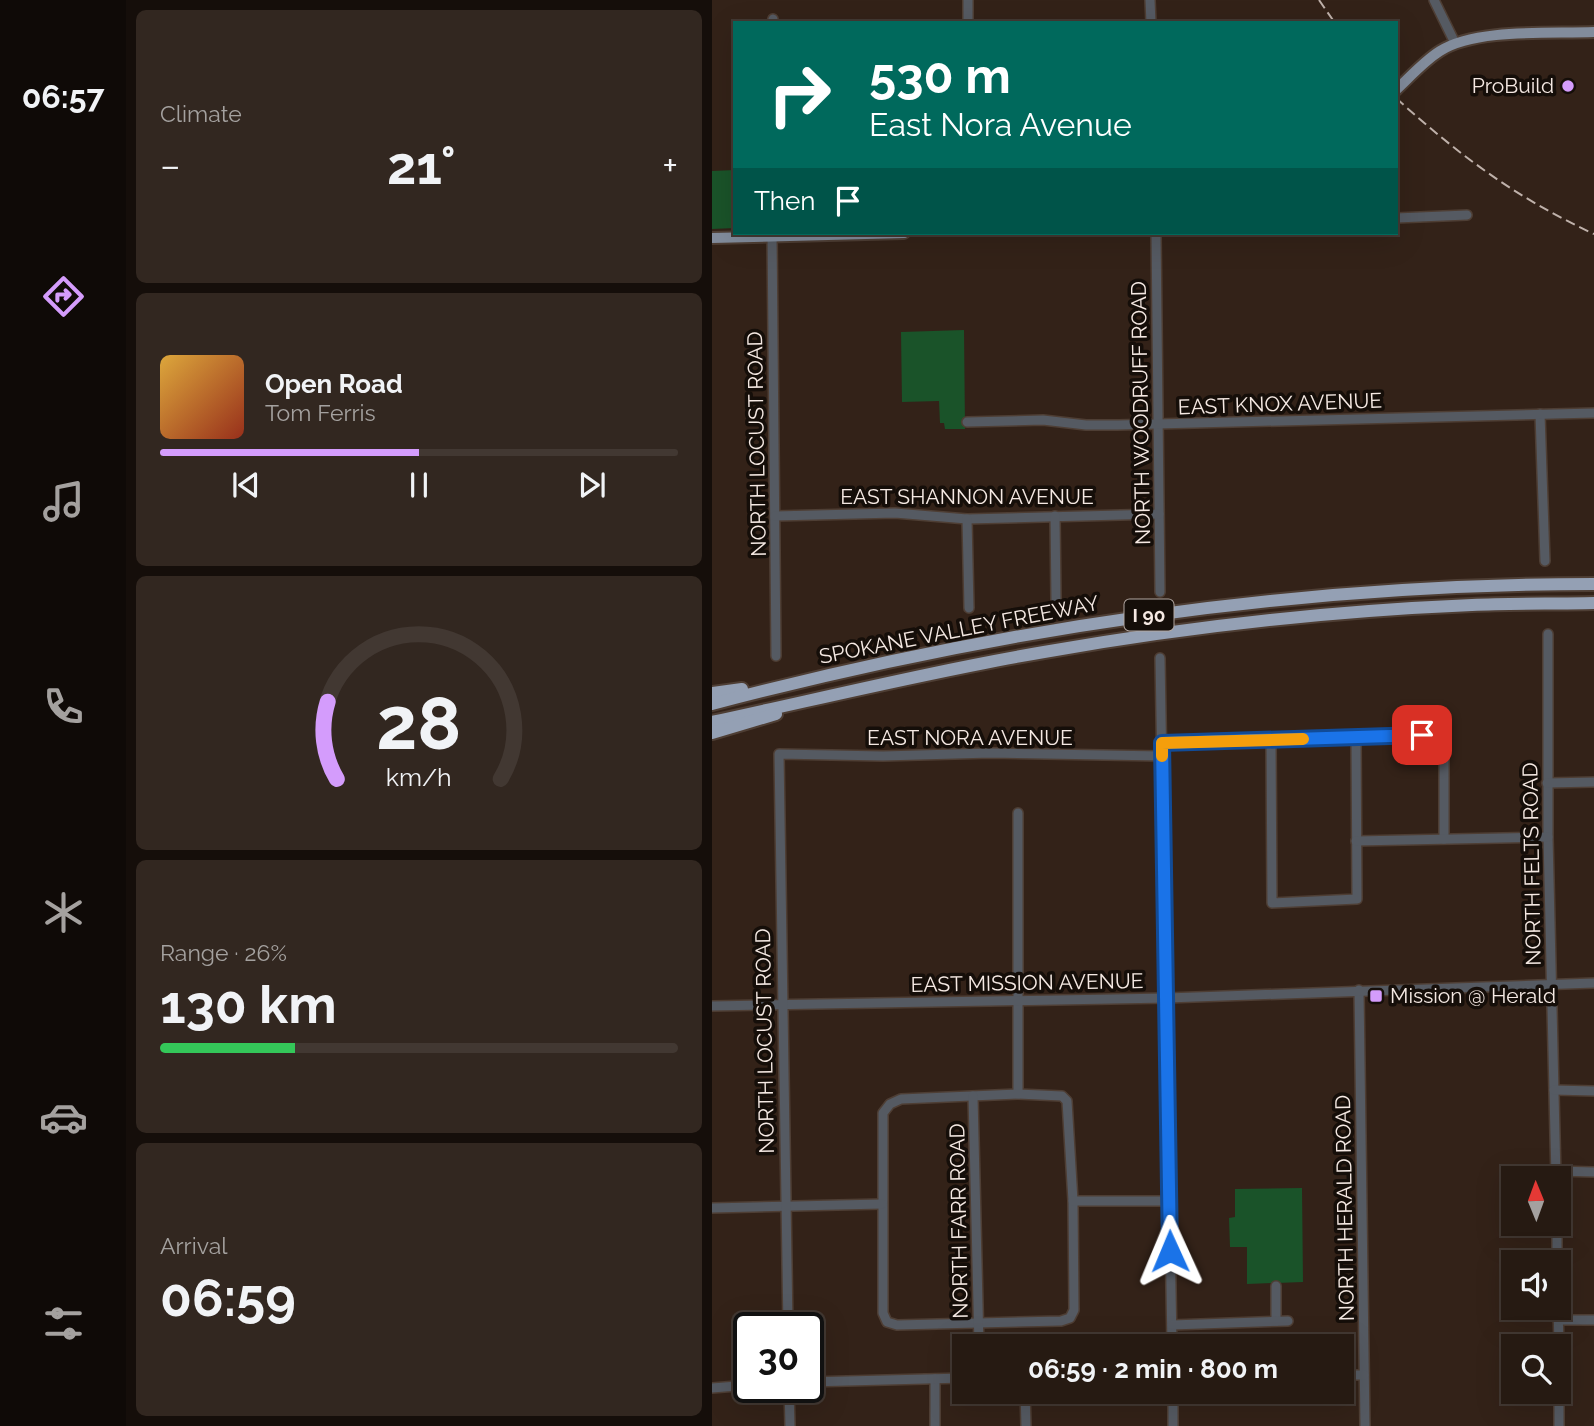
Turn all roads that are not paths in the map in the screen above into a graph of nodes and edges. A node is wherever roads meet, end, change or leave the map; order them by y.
1 (968, 0) edge
2 (1150, 0) edge
3 (1434, 0) edge
4 (969, 21) edge
5 (1151, 21) edge
6 (1594, 32) edge
7 (1455, 43) junction
8 (1398, 88) edge
9 (1467, 215) dead end
10 (1398, 218) edge
11 (772, 235) edge
12 (1156, 235) edge
13 (712, 238) edge
14 (1594, 413) edge
15 (1540, 414) junction
16 (967, 422) dead end
17 (1159, 425) junction
18 (1159, 514) junction
19 (775, 516) junction
20 (1055, 516) junction
21 (967, 519) junction
22 (1544, 561) dead end
23 (1594, 584) edge
24 (1160, 592) dead end
25 (1056, 600) dead end
26 (1594, 603) edge
27 (969, 608) dead end
28 (1548, 634) dead end
29 (776, 656) dead end
30 (1161, 658) dead end
31 (811, 678) junction
32 (712, 694) edge
33 (820, 698) junction
34 (712, 704) edge
35 (712, 722) edge
36 (712, 733) edge
37 (1356, 737) junction
38 (1271, 741) junction
39 (1162, 743) junction
40 (779, 754) joint
41 (1162, 756) junction
42 (1594, 782) edge
43 (1547, 783) junction
44 (1018, 813) dead end
45 (1548, 837) junction
46 (1444, 839) junction
47 (1356, 841) junction
48 (1594, 983) edge
49 (1551, 985) junction
50 (1359, 990) junction
51 (1167, 998) junction
52 (1019, 1001) junction
53 (783, 1005) junction
54 (712, 1006) edge
55 (1554, 1090) junction
56 (1594, 1091) edge
57 (1018, 1094) junction
58 (973, 1096) junction
59 (1556, 1166) edge
60 (1594, 1172) edge
61 (1571, 1173) edge
62 (1073, 1201) junction
63 (1169, 1201) junction
64 (882, 1204) junction
65 (785, 1206) junction
66 (712, 1208) edge
67 (1276, 1286) dead end
68 (788, 1312) edge
69 (1558, 1320) edge
70 (1571, 1320) edge
71 (1594, 1320) edge
72 (1277, 1321) junction
73 (1288, 1321) dead end
74 (979, 1324) junction
75 (1172, 1325) junction
76 (979, 1334) edge
77 (1172, 1334) edge
78 (1558, 1334) edge
79 (1354, 1375) edge
80 (1364, 1375) junction
81 (952, 1378) edge
82 (935, 1379) junction
83 (824, 1382) edge
84 (733, 1386) edge
85 (712, 1388) edge
86 (789, 1403) edge
87 (1025, 1404) edge
88 (1173, 1404) edge
89 (1559, 1404) edge
90 (790, 1426) edge
91 (935, 1426) edge
92 (1026, 1426) edge
93 (1173, 1426) edge
94 (1365, 1426) edge
95 (1559, 1426) edge

1 - 4 street
2 - 5 street
3 - 7 street
6 - 7 main road
7 - 8 main road
9 - 10 street
11 - 13 main road
11 - 19 street, NORTH LOCUST ROAD
12 - 17 street, NORTH WOODRUFF ROAD
14 - 15 street, EAST KNOX AVENUE
15 - 17 street, EAST KNOX AVENUE
15 - 22 street
16 - 17 street, EAST KNOX AVENUE
17 - 18 street, NORTH WOODRUFF ROAD
18 - 20 street, EAST SHANNON AVENUE
18 - 24 street, NORTH WOODRUFF ROAD
19 - 21 street, EAST SHANNON AVENUE
19 - 29 street, NORTH LOCUST ROAD
20 - 21 street, EAST SHANNON AVENUE
20 - 25 street
21 - 27 street
23 - 31 highway, SPOKANE VALLEY FREEWAY / I 90
26 - 33 highway, SPOKANE VALLEY FREEWAY / I 90
28 - 43 street, NORTH FELTS ROAD
30 - 39 street
31 - 32 highway
31 - 34 highway, SPOKANE VALLEY FREEWAY / I 90
33 - 35 highway, SPOKANE VALLEY FREEWAY / I 90
33 - 36 highway
37 - 38 street
37 - 46 street
37 - 47 street
38 - 39 street
38 - 47 street
39 - 41 street
40 - 41 street, EAST NORA AVENUE
40 - 53 street, NORTH LOCUST ROAD
41 - 51 street
42 - 43 street
43 - 45 street, NORTH FELTS ROAD
44 - 52 street
45 - 46 street
45 - 49 street, NORTH FELTS ROAD
46 - 47 street
48 - 49 street, EAST MISSION AVENUE
49 - 50 street, EAST MISSION AVENUE
49 - 55 street, NORTH FELTS ROAD
50 - 51 street, EAST MISSION AVENUE
50 - 80 street, NORTH HERALD ROAD
51 - 52 street, EAST MISSION AVENUE
51 - 63 street
52 - 53 street, EAST MISSION AVENUE
52 - 57 street
53 - 54 street, EAST MISSION AVENUE
53 - 65 street, NORTH LOCUST ROAD
55 - 56 street
55 - 59 street, NORTH FELTS ROAD
57 - 58 street
57 - 62 street
58 - 64 street
58 - 74 street, NORTH FARR ROAD
60 - 61 street
62 - 63 street
62 - 74 street
63 - 75 street
64 - 65 street
64 - 74 street
65 - 66 street
65 - 68 street, NORTH LOCUST ROAD
67 - 72 street
69 - 78 street
70 - 71 street
72 - 73 street
72 - 75 street
74 - 76 street, NORTH FARR ROAD
75 - 77 street
79 - 80 street
80 - 94 street, NORTH HERALD ROAD
81 - 82 street
82 - 83 street
82 - 91 street
84 - 85 street
86 - 90 street
87 - 92 street
88 - 93 street
89 - 95 street

